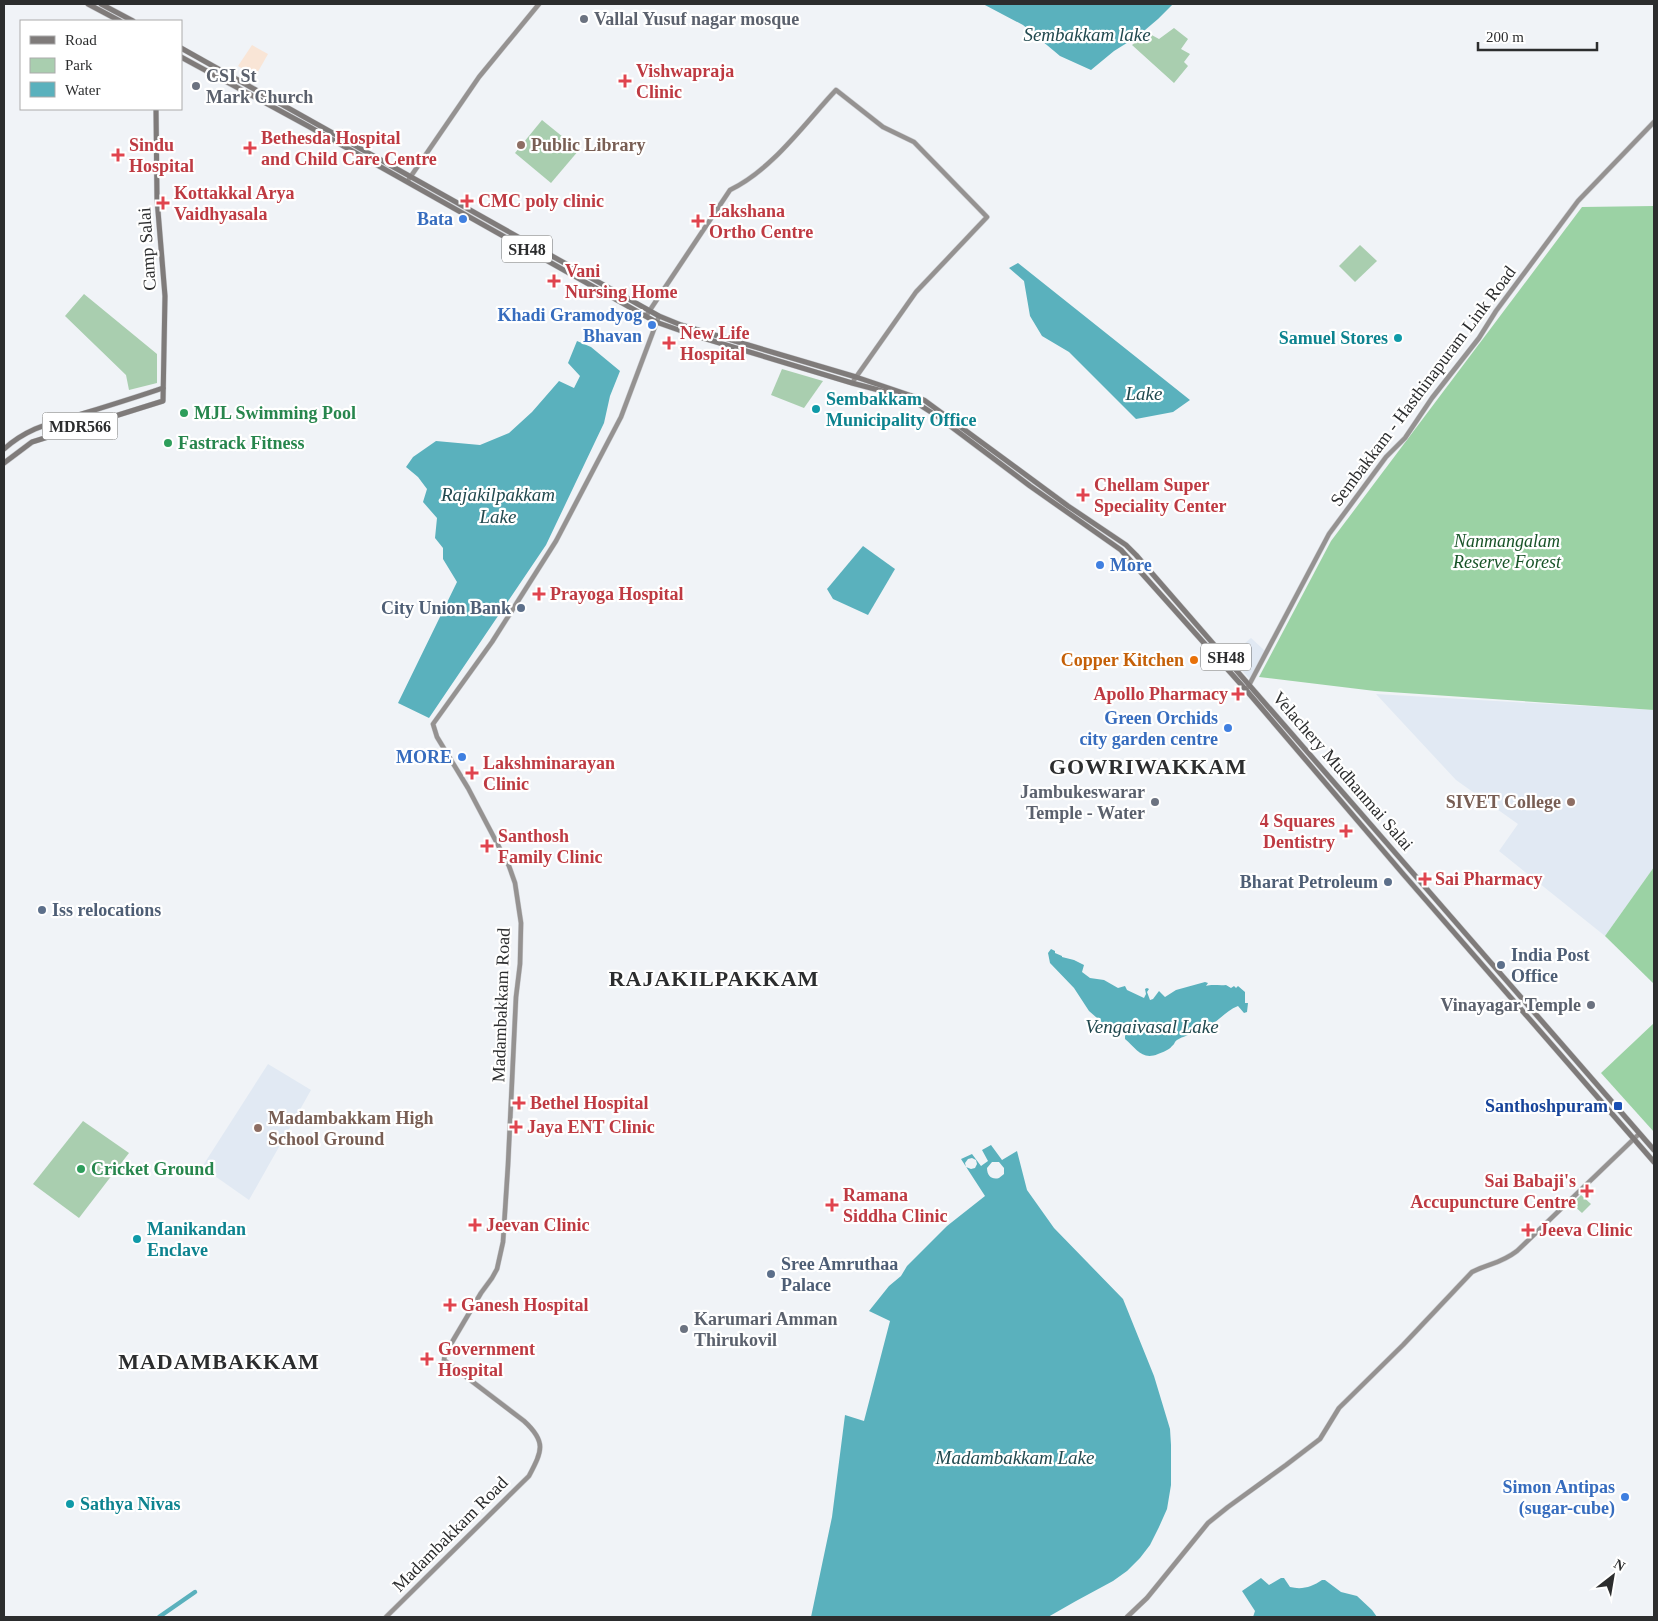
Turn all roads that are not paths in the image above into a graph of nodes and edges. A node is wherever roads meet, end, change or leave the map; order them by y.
1 (88, 4) edge
2 (101, 4) edge
3 (539, 4) edge
4 (118, 20) edge
5 (131, 20) edge
6 (182, 49) edge
7 (182, 58) edge
8 (156, 110) edge
9 (1654, 122) edge
10 (410, 177) junction
11 (407, 183) junction
12 (649, 310) junction
13 (646, 316) junction
14 (657, 319) junction
15 (856, 377) junction
16 (852, 383) junction
17 (163, 388) junction
18 (4, 449) edge
19 (4, 463) edge
20 (1153, 575) junction
21 (1148, 580) junction
22 (1250, 684) junction
23 (1246, 690) junction
24 (1639, 1134) junction
25 (1634, 1139) junction
26 (1654, 1150) edge
27 (1654, 1162) edge
28 (386, 1617) edge
29 (1127, 1617) edge

1 - 4 main road
2 - 5 main road
3 - 10 street
6 - 10 main road, Velachery Mudhanmai Salai / SH48
7 - 11 main road, Velachery Mudhanmai Salai / SH48
8 - 17 main road, Camp Salai
9 - 22 street, Sembakkam - Hasthinapuram Link Road
10 - 11 street
10 - 12 main road, Velachery Mudhanmai Salai / SH48
11 - 13 main road, Velachery Mudhanmai Salai / SH48
12 - 13 street
12 - 14 main road, Velachery Mudhanmai Salai / SH48
12 - 15 street
13 - 14 main road, Velachery Mudhanmai Salai / SH48
14 - 15 main road, Velachery Mudhanmai Salai / SH48
14 - 16 main road, Velachery Mudhanmai Salai / SH48
14 - 28 street, Madambakkam Road
15 - 16 street
15 - 20 main road, Velachery Mudhanmai Salai / SH48
16 - 21 main road, Velachery Mudhanmai Salai / SH48
17 - 18 main road, MDR566
17 - 19 main road, Camp Salai / MDR566
20 - 21 main road
20 - 22 main road, Velachery Mudhanmai Salai / SH48
21 - 23 main road, Velachery Mudhanmai Salai / SH48
22 - 23 street, Sembakkam - Hasthinapuram Link Road
22 - 24 main road, Velachery Mudhanmai Salai / SH48
23 - 25 main road, Velachery Mudhanmai Salai / SH48
24 - 25 street
24 - 26 main road, Velachery Mudhanmai Salai / SH48
25 - 27 main road, Velachery Mudhanmai Salai / SH48
25 - 29 street

